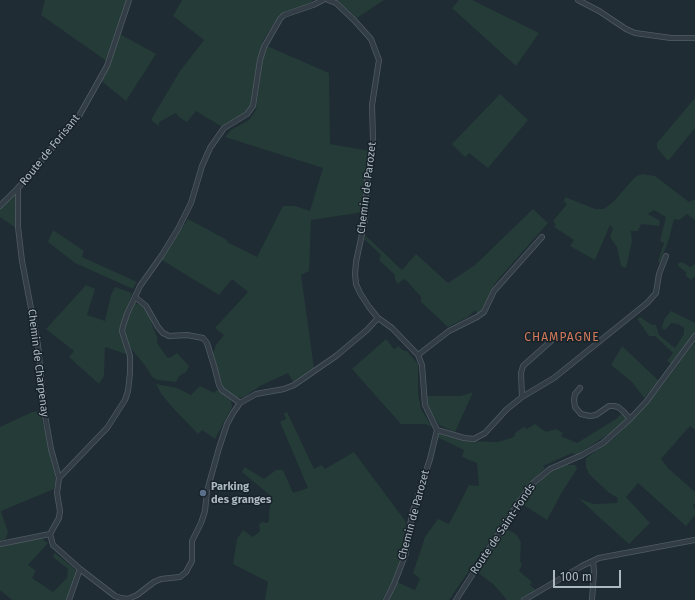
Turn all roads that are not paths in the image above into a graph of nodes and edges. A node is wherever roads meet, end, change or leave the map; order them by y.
1 (129, 0) edge
2 (323, 0) edge
3 (328, 0) edge
4 (578, 0) edge
5 (695, 38) edge
6 (18, 188) junction
7 (0, 206) edge
8 (542, 236) dead end
9 (666, 256) dead end
10 (135, 297) junction
11 (378, 318) junction
12 (695, 336) edge
13 (551, 341) dead end
14 (418, 355) junction
15 (580, 388) dead end
16 (522, 397) junction
17 (240, 403) junction
18 (630, 420) junction
19 (437, 430) junction
20 (59, 478) junction
21 (50, 534) junction
22 (695, 540) edge
23 (0, 544) edge
24 (593, 561) junction
25 (80, 569) junction
26 (69, 600) edge
27 (386, 600) edge
28 (456, 600) edge
29 (524, 600) edge
30 (592, 600) edge

1 - 6 street, Route de Forisant
2 - 10 street
3 - 11 street, Chemin de Parozet
4 - 5 street
6 - 7 street, Route de Forisant
6 - 20 street, Chemin de Charpenay
8 - 14 street
9 - 16 street
10 - 17 street
10 - 20 street
11 - 14 street, Chemin de Parozet
11 - 17 street
12 - 18 street, Route de Saint-Fonds
13 - 16 street
14 - 19 street
15 - 18 street
16 - 19 street
17 - 25 street
18 - 28 street, Route de Saint-Fonds
19 - 27 street, Chemin de Parozet
20 - 21 street, Chemin de Charpenay
21 - 23 street
21 - 25 street
22 - 24 street
24 - 29 street
24 - 30 street
25 - 26 street

